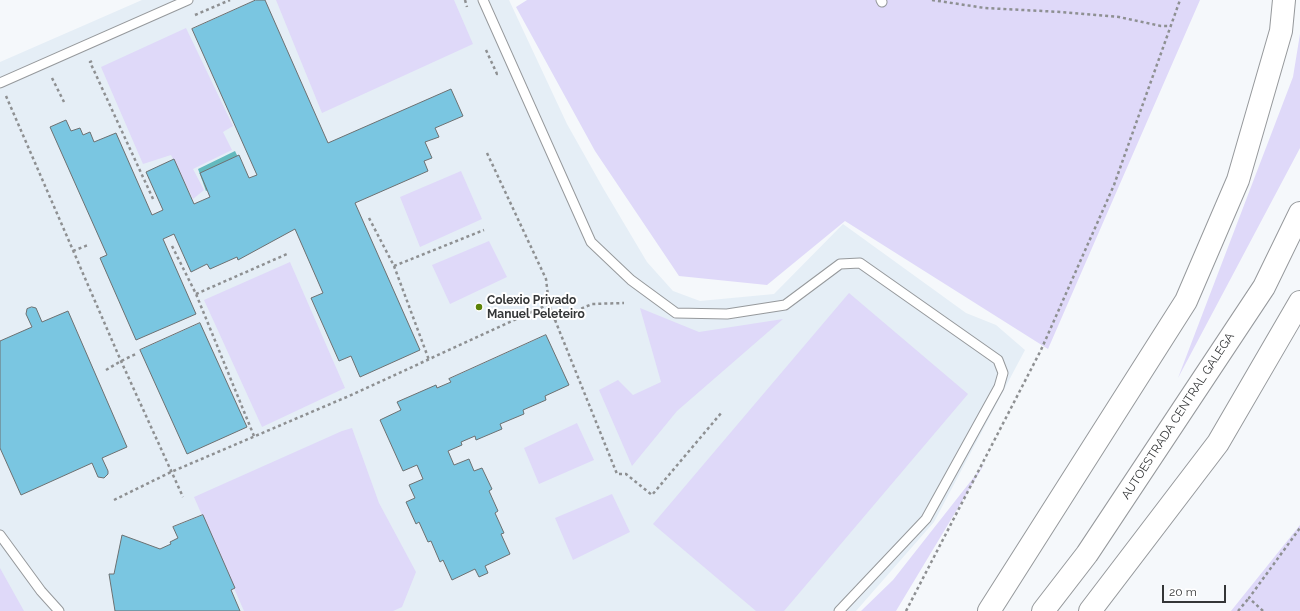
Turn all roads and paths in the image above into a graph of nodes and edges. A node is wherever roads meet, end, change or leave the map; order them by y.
1 (188, 0) edge
2 (230, 0) edge
3 (483, 0) edge
4 (932, 0) edge
5 (1180, 0) edge
6 (1284, 0) edge
7 (195, 16) dead end
8 (1170, 26) junction
9 (97, 59) dead end
10 (52, 78) dead end
11 (0, 83) edge
12 (64, 102) dead end
13 (487, 153) dead end
14 (154, 201) dead end
15 (1300, 213) edge
16 (369, 218) dead end
17 (484, 230) dead end
18 (88, 245) dead end
19 (172, 246) dead end
20 (73, 251) junction
21 (287, 254) dead end
22 (394, 266) junction
23 (196, 294) junction
24 (1300, 302) edge
25 (624, 303) dead end
26 (549, 304) junction
27 (555, 320) junction
28 (136, 354) dead end
29 (429, 360) junction
30 (121, 361) junction
31 (106, 370) dead end
32 (722, 412) dead end
33 (254, 436) junction
34 (171, 472) junction
35 (182, 497) dead end
36 (114, 500) dead end
37 (1300, 528) edge
38 (0, 535) edge
39 (1249, 598) junction
40 (59, 611) edge
41 (840, 611) edge
42 (906, 611) edge
43 (989, 611) edge
44 (1043, 611) edge
45 (1090, 611) edge
46 (1238, 611) edge
47 (1263, 611) edge

1 - 11 lane
2 - 7 path
3 - 41 lane
4 - 8 path
5 - 8 path
6 - 43 highway
8 - 42 path
9 - 14 path
10 - 12 path
11 - 20 path
13 - 26 path
15 - 44 highway, AUTOESTRADA CENTRAL GALEGA
16 - 22 path
17 - 22 path
18 - 20 path
19 - 23 path
20 - 30 path
21 - 23 path
22 - 29 path
23 - 33 path
24 - 45 highway
25 - 27 path
26 - 27 path
26 - 29 path
27 - 32 path
28 - 30 path
29 - 33 path
30 - 31 path
30 - 34 path
33 - 34 path
34 - 35 path
34 - 36 path
37 - 39 path
38 - 40 lane
39 - 46 path
39 - 47 path

